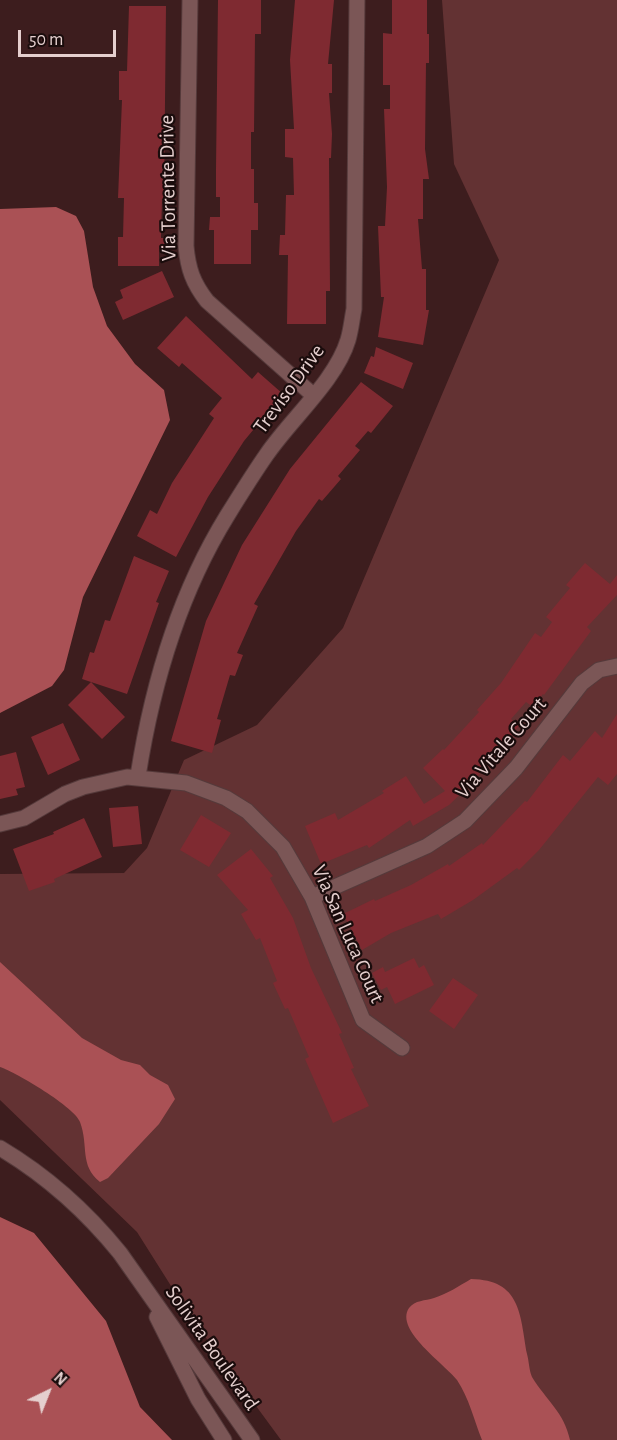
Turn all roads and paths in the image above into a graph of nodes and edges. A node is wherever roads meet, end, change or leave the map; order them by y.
1 (190, 0) edge
2 (357, 0) edge
3 (313, 394) junction
4 (617, 666) edge
5 (138, 777) junction
6 (0, 824) edge
7 (312, 897) junction
8 (402, 1048) dead end
9 (0, 1148) edge
10 (139, 1279) junction
11 (224, 1440) edge
12 (252, 1440) edge

1 - 3 street, Via Torrente Drive
2 - 3 street, Treviso Drive
3 - 5 street, Treviso Drive
4 - 7 street, Via Vitale Court
5 - 6 street, Via San Luca Court
5 - 7 street, Via San Luca Court
7 - 8 street, Via San Luca Court
9 - 10 street, Solivita Boulevard
10 - 11 street, Solivita Boulevard
10 - 12 street, Solivita Boulevard

